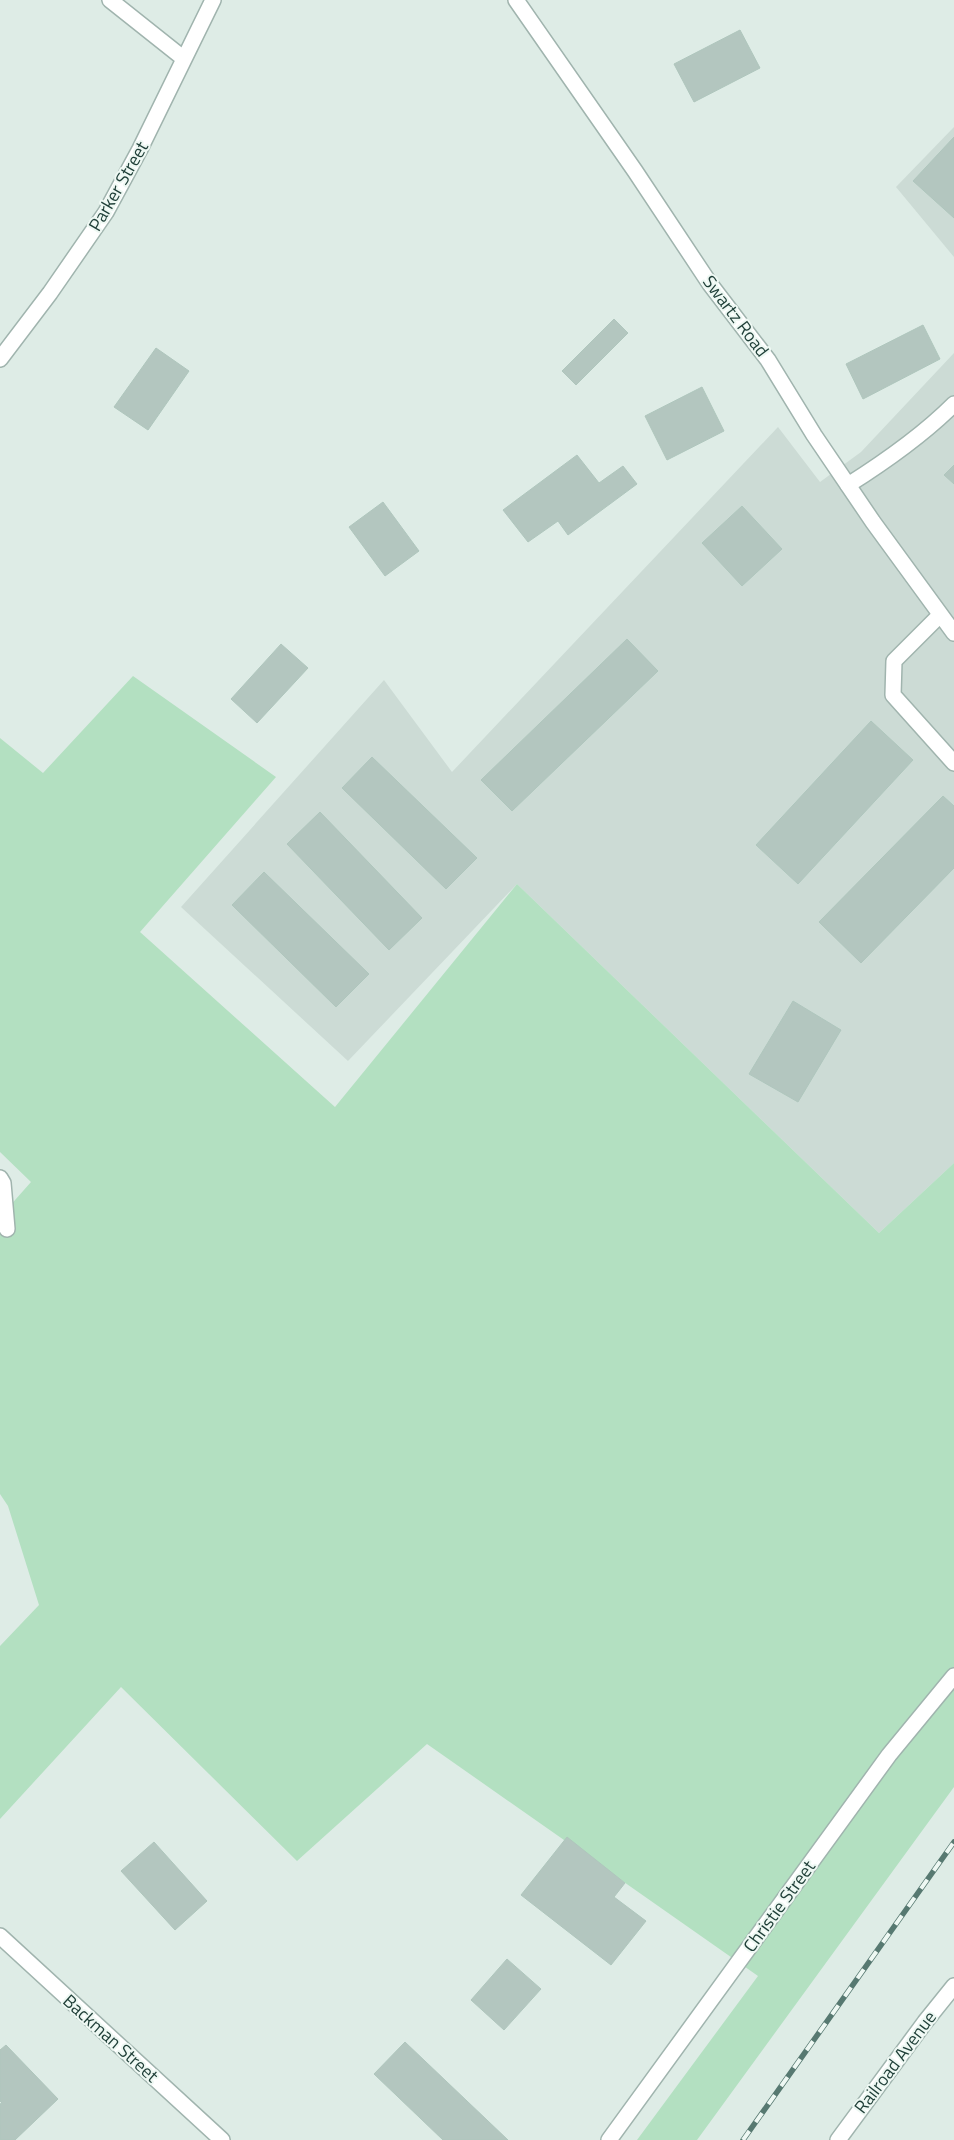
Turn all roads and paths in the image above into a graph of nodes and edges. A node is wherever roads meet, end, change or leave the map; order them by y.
1 (110, 0) edge
2 (213, 0) edge
3 (516, 0) edge
4 (183, 58) junction
5 (0, 358) edge
6 (954, 404) edge
7 (848, 485) junction
8 (940, 615) junction
9 (954, 633) edge
10 (953, 761) edge
11 (0, 1178) edge
12 (7, 1229) dead end
13 (954, 1676) edge
14 (0, 1936) edge
15 (954, 1986) edge
16 (222, 2140) edge
17 (609, 2140) edge
18 (838, 2140) edge

1 - 4 street
2 - 4 street, Parker Street
3 - 7 street, Swartz Road
4 - 5 street, Parker Street
6 - 7 street
7 - 8 street, Swartz Road
8 - 9 street, Swartz Road
8 - 10 street
11 - 12 street
13 - 17 street, Christie Street
14 - 16 street, Backman Street
15 - 18 street, Railroad Avenue

